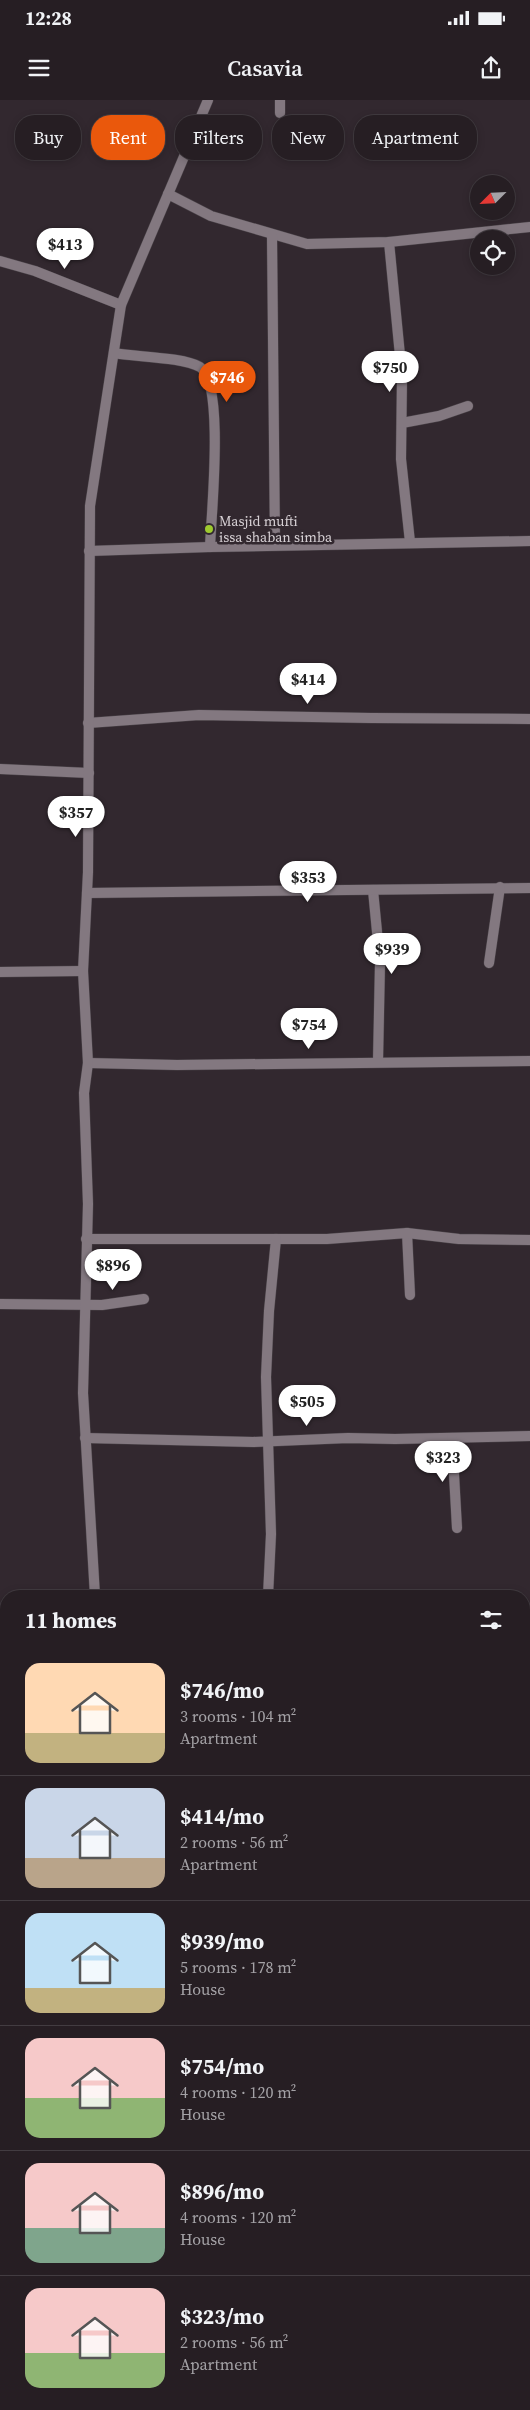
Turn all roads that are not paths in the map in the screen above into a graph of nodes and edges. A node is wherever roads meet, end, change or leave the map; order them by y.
1 (208, 100) edge
2 (280, 100) edge
3 (280, 113) dead end
4 (168, 194) junction
5 (530, 227) edge
6 (272, 235) junction
7 (389, 242) junction
8 (0, 261) edge
9 (121, 305) junction
10 (114, 353) junction
11 (468, 406) dead end
12 (402, 423) junction
13 (530, 541) edge
14 (410, 542) junction
15 (275, 546) junction
16 (210, 547) junction
17 (89, 551) junction
18 (530, 718) edge
19 (88, 723) junction
20 (0, 769) edge
21 (89, 774) junction
22 (500, 888) junction
23 (530, 888) edge
24 (373, 890) junction
25 (87, 893) junction
26 (489, 963) dead end
27 (83, 971) junction
28 (0, 972) edge
29 (530, 1061) edge
30 (378, 1062) junction
31 (88, 1063) junction
32 (407, 1233) junction
33 (86, 1239) junction
34 (276, 1239) junction
35 (530, 1240) edge
36 (410, 1295) dead end
37 (144, 1299) dead end
38 (0, 1304) edge
39 (84, 1304) junction
40 (530, 1436) edge
41 (84, 1438) junction
42 (452, 1438) junction
43 (268, 1442) junction
44 (457, 1528) dead end
45 (95, 1590) edge
46 (268, 1590) edge

1 - 4 street
2 - 3 street
4 - 6 street
4 - 9 street
5 - 7 street
6 - 7 street
6 - 15 street
7 - 12 street
8 - 9 street
9 - 10 street
10 - 16 street
10 - 17 street
11 - 12 street
12 - 14 street
13 - 14 street
14 - 15 street
15 - 16 street
16 - 17 street
17 - 19 street
18 - 19 street
19 - 21 street
20 - 21 street
21 - 25 street
22 - 23 street
22 - 24 street
22 - 26 street
24 - 25 street
24 - 30 street
25 - 27 street
27 - 28 street
27 - 31 street
29 - 30 street
30 - 31 street
31 - 33 street
32 - 34 street
32 - 35 street
32 - 36 street
33 - 34 street
33 - 39 street
34 - 43 street
37 - 39 street
38 - 39 street
39 - 41 street
40 - 42 street
41 - 43 street
41 - 45 street
42 - 43 street
42 - 44 street
43 - 46 street

